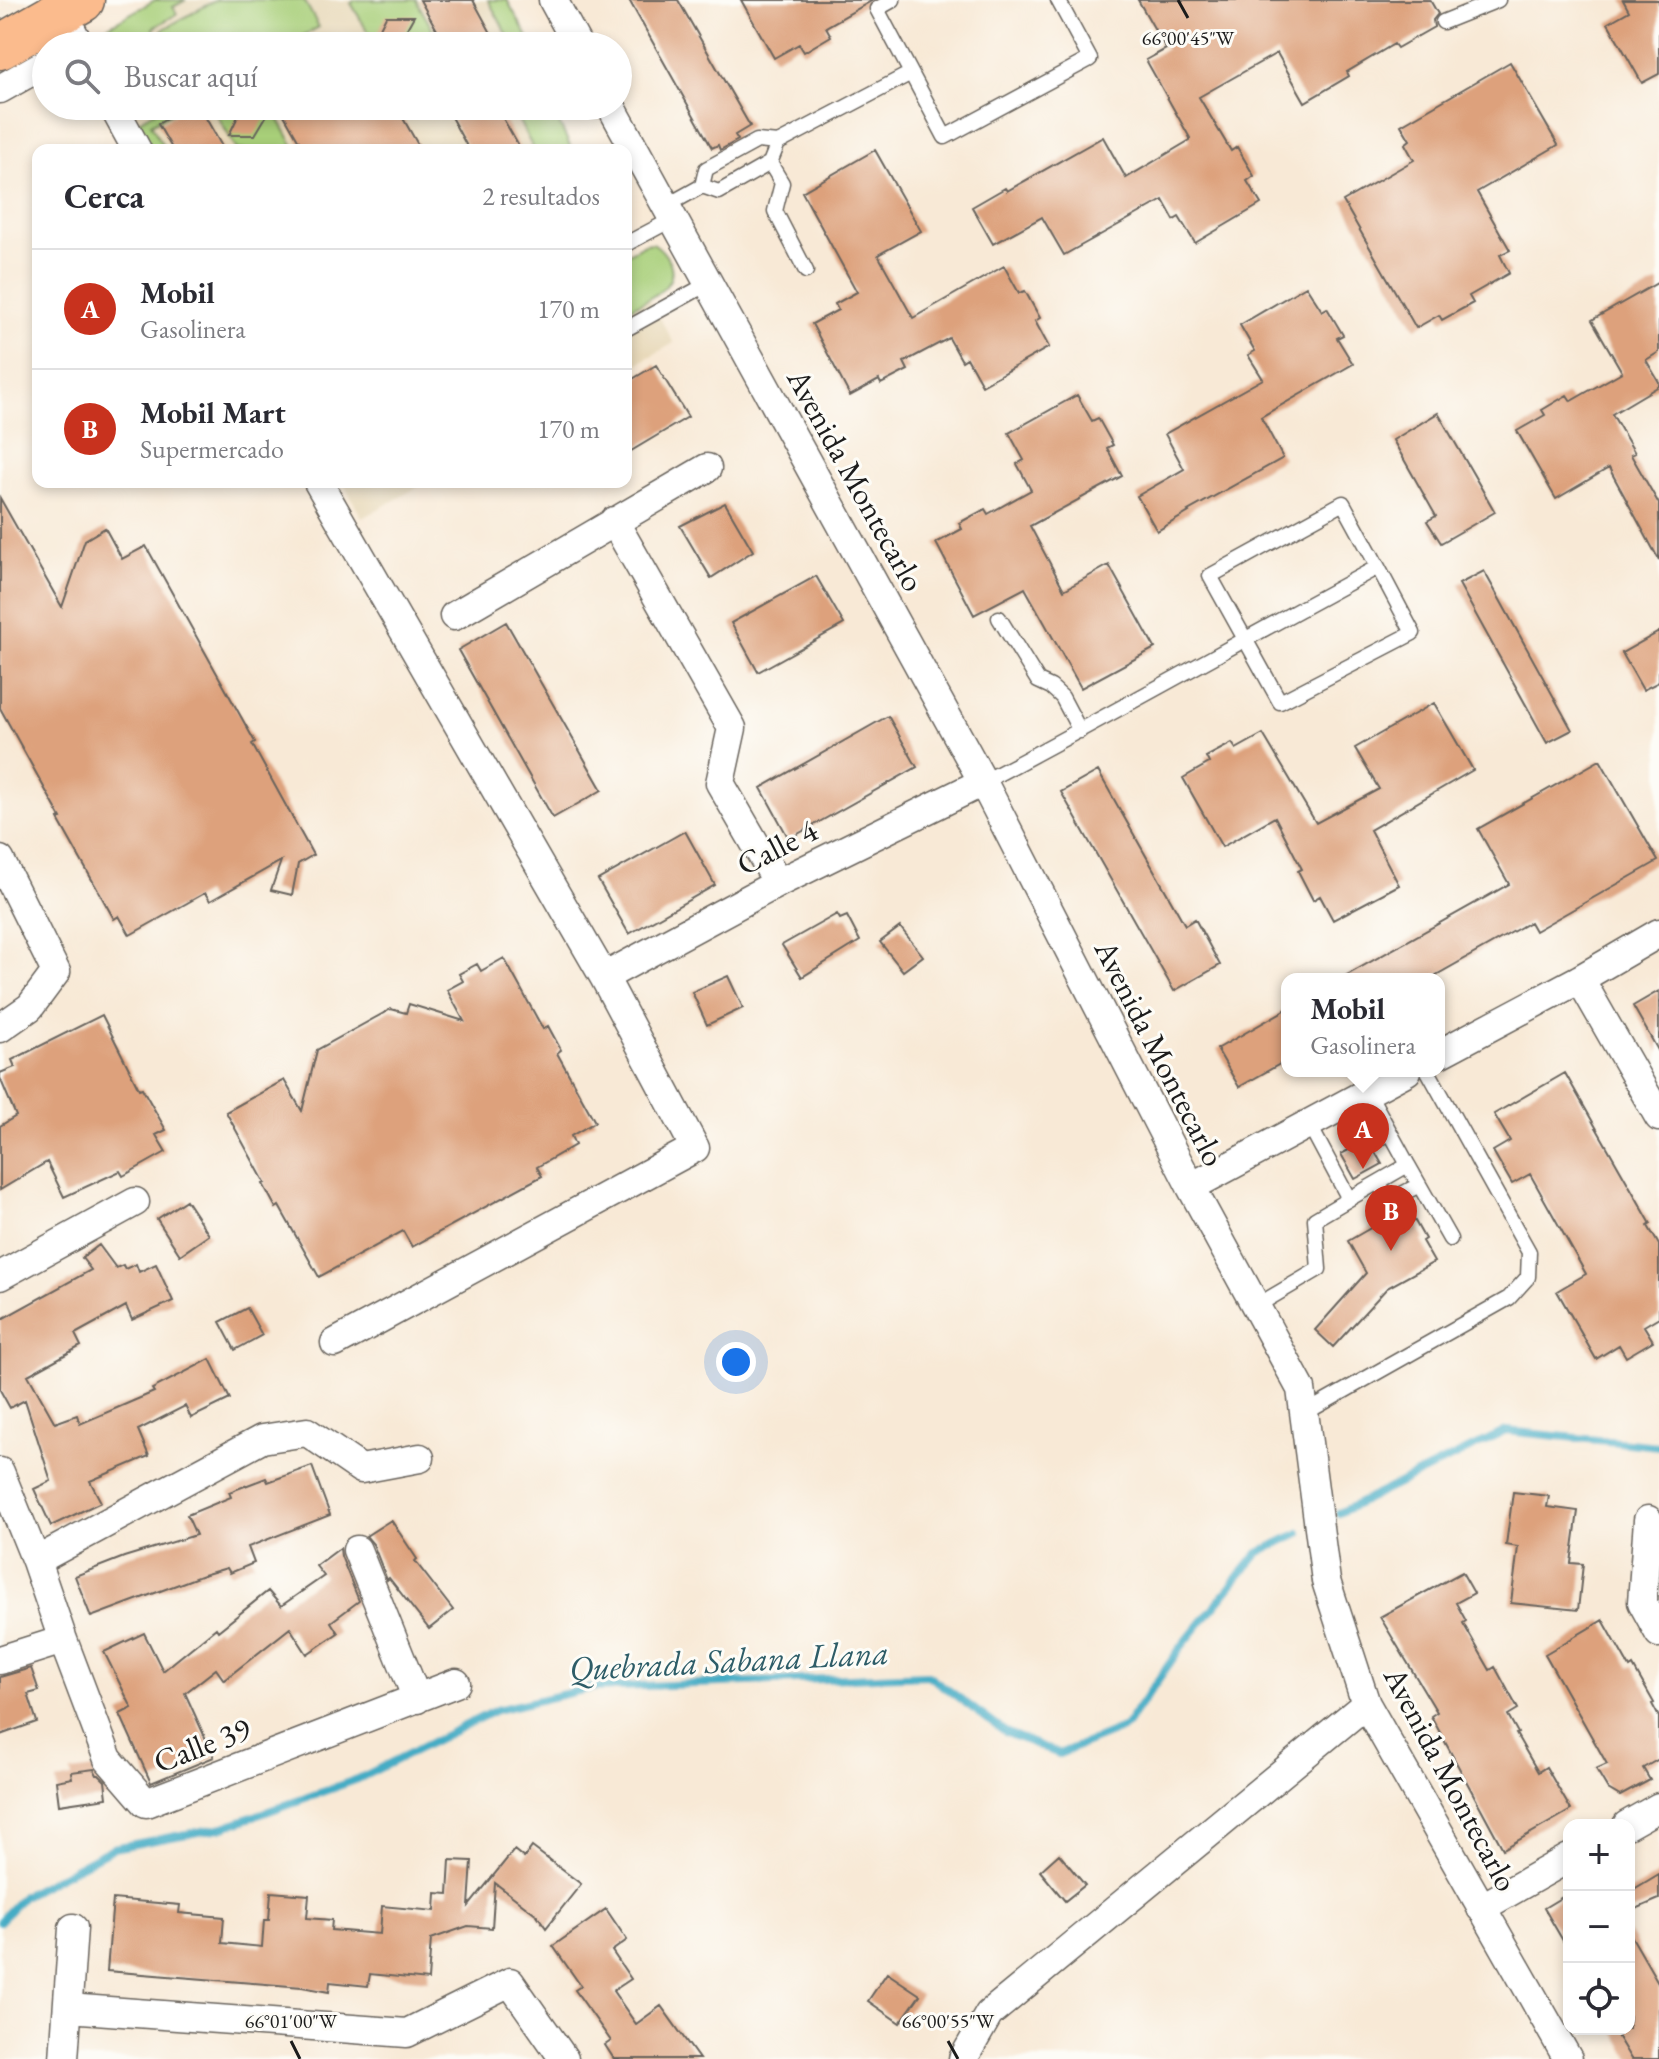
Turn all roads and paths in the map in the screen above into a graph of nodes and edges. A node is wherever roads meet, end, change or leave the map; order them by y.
1 (553, 0) edge
2 (893, 0) edge
3 (1058, 0) edge
4 (1498, 0) edge
5 (1443, 22) dead end
6 (570, 32) edge
7 (32, 39) edge
8 (0, 47) edge
9 (32, 71) edge
10 (911, 73) junction
11 (0, 89) edge
12 (121, 120) edge
13 (616, 120) edge
14 (623, 142) edge
15 (778, 143) junction
16 (134, 144) edge
17 (632, 155) edge
18 (770, 163) junction
19 (702, 186) junction
20 (670, 212) junction
21 (632, 240) edge
22 (806, 271) dead end
23 (709, 283) junction
24 (632, 326) edge
25 (707, 468) dead end
26 (321, 488) edge
27 (614, 521) junction
28 (1378, 567) junction
29 (454, 616) dead end
30 (999, 618) dead end
31 (1244, 639) junction
32 (1080, 731) junction
33 (983, 782) junction
34 (0, 860) edge
35 (778, 883) junction
36 (1659, 933) edge
37 (604, 977) junction
38 (1580, 979) junction
39 (0, 1028) edge
40 (1445, 1051) edge
41 (1396, 1077) edge
42 (1431, 1077) edge
43 (1368, 1092) junction
44 (1659, 1117) edge
45 (1309, 1124) junction
46 (1389, 1133) junction
47 (1370, 1143) dead end
48 (1408, 1165) junction
49 (1379, 1183) junction
50 (1419, 1185) junction
51 (1191, 1187) junction
52 (1349, 1199) junction
53 (135, 1202) dead end
54 (1450, 1239) dead end
55 (0, 1276) edge
56 (1256, 1306) junction
57 (335, 1343) dead end
58 (1305, 1413) junction
59 (420, 1458) dead end
60 (0, 1472) edge
61 (1648, 1520) dead end
62 (357, 1550) dead end
63 (36, 1561) junction
64 (1659, 1633) edge
65 (63, 1640) junction
66 (0, 1660) edge
67 (456, 1683) dead end
68 (417, 1699) junction
69 (1366, 1704) junction
70 (1659, 1807) edge
71 (1635, 1820) edge
72 (1563, 1861) edge
73 (1481, 1908) junction
74 (73, 1928) dead end
75 (68, 2008) junction
76 (64, 2059) edge
77 (564, 2059) edge
78 (963, 2059) edge
79 (1568, 2059) edge

1 - 6 street
2 - 10 lane
3 - 10 lane
4 - 5 lane
7 - 8 highway
9 - 11 street
10 - 15 lane
12 - 16 street
13 - 14 street, Avenida Montecarlo
15 - 18 lane
15 - 19 lane
17 - 20 street, Avenida Montecarlo
18 - 19 lane
18 - 22 lane
19 - 20 lane
20 - 21 lane
20 - 23 street, Avenida Montecarlo
23 - 24 lane
23 - 33 street, Avenida Montecarlo
25 - 27 street
26 - 37 street
27 - 29 street
27 - 35 street
28 - 31 lane
28 - 31 lane
28 - 31 lane
30 - 32 lane
31 - 32 lane
32 - 33 lane
33 - 35 street, Calle 4
33 - 51 street, Avenida Montecarlo
34 - 39 street
35 - 37 street, Calle 4
36 - 38 street
37 - 57 street
38 - 40 street
38 - 44 street
41 - 43 street
42 - 58 lane
43 - 45 street
43 - 46 lane
45 - 51 street
45 - 52 lane
46 - 47 lane
46 - 48 lane
48 - 49 lane
48 - 50 lane
49 - 50 lane
49 - 52 lane
50 - 54 lane
51 - 56 street, Avenida Montecarlo
52 - 56 lane
53 - 55 street
56 - 58 street, Avenida Montecarlo
58 - 69 street, Avenida Montecarlo
59 - 63 street
60 - 63 street, Calle 39
61 - 64 street
62 - 68 street
63 - 65 street, Calle 39
65 - 66 street
65 - 68 street, Calle 39
67 - 68 street, Calle 39
69 - 73 street, Avenida Montecarlo
69 - 78 street
70 - 71 street
72 - 73 street
73 - 79 street, Avenida Montecarlo
74 - 75 street
75 - 76 street
75 - 77 street

